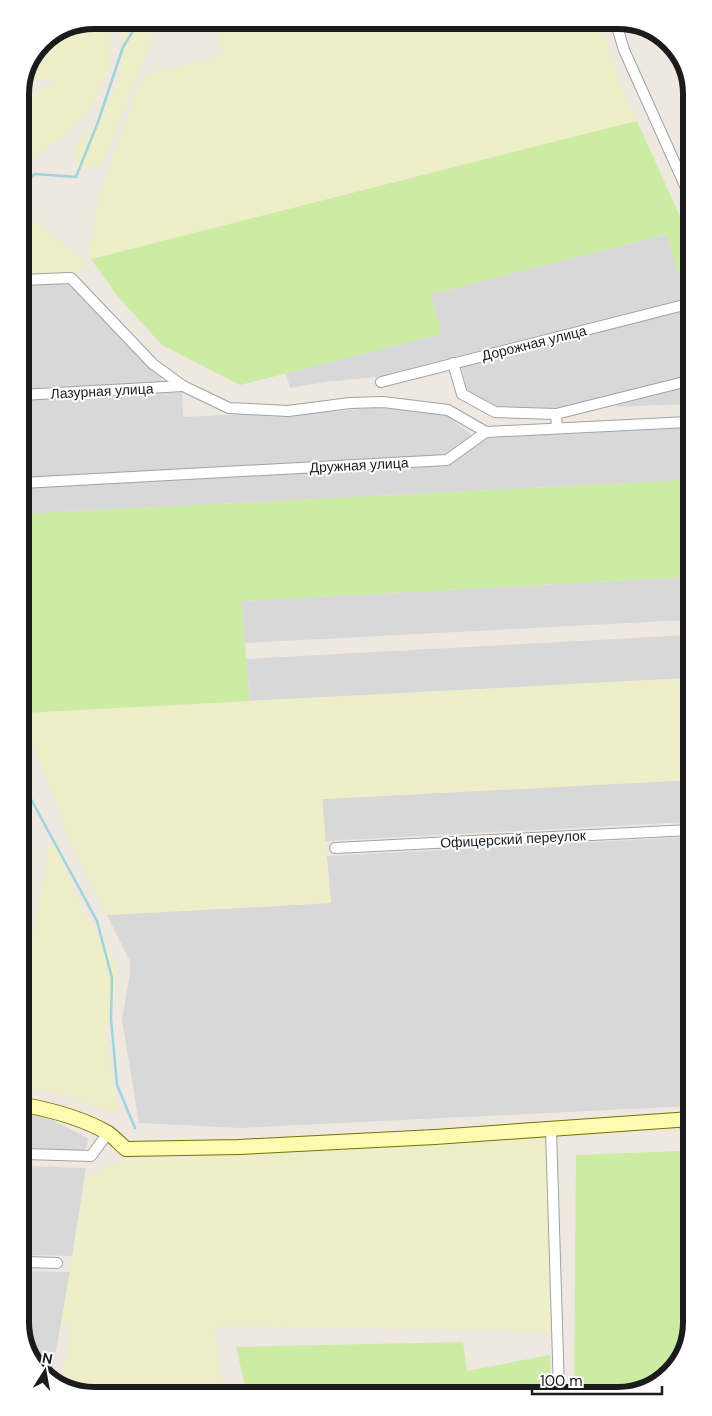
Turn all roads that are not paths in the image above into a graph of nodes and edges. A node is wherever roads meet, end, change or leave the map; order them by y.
1 (618, 29) edge
2 (683, 181) edge
3 (29, 280) edge
4 (683, 305) edge
5 (453, 363) junction
6 (381, 382) dead end
7 (683, 382) edge
8 (183, 386) junction
9 (29, 395) edge
10 (556, 414) junction
11 (683, 422) edge
12 (557, 428) junction
13 (486, 432) junction
14 (29, 483) edge
15 (683, 830) edge
16 (335, 848) dead end
17 (29, 1106) edge
18 (683, 1119) edge
19 (551, 1129) junction
20 (108, 1133) junction
21 (29, 1154) edge
22 (29, 1262) edge
23 (57, 1262) dead end
24 (559, 1387) edge

1 - 2 street
3 - 8 street
4 - 5 street, Дорожная улица
5 - 6 street, Дорожная улица
5 - 10 street
7 - 10 street
8 - 9 street, Лазурная улица
8 - 13 street
10 - 12 street
11 - 12 street
12 - 13 street
13 - 14 street, Дружная улица
15 - 16 street, Офицерский переулок
17 - 20 street
18 - 19 street
19 - 20 street
19 - 24 street
20 - 21 street
22 - 23 street

